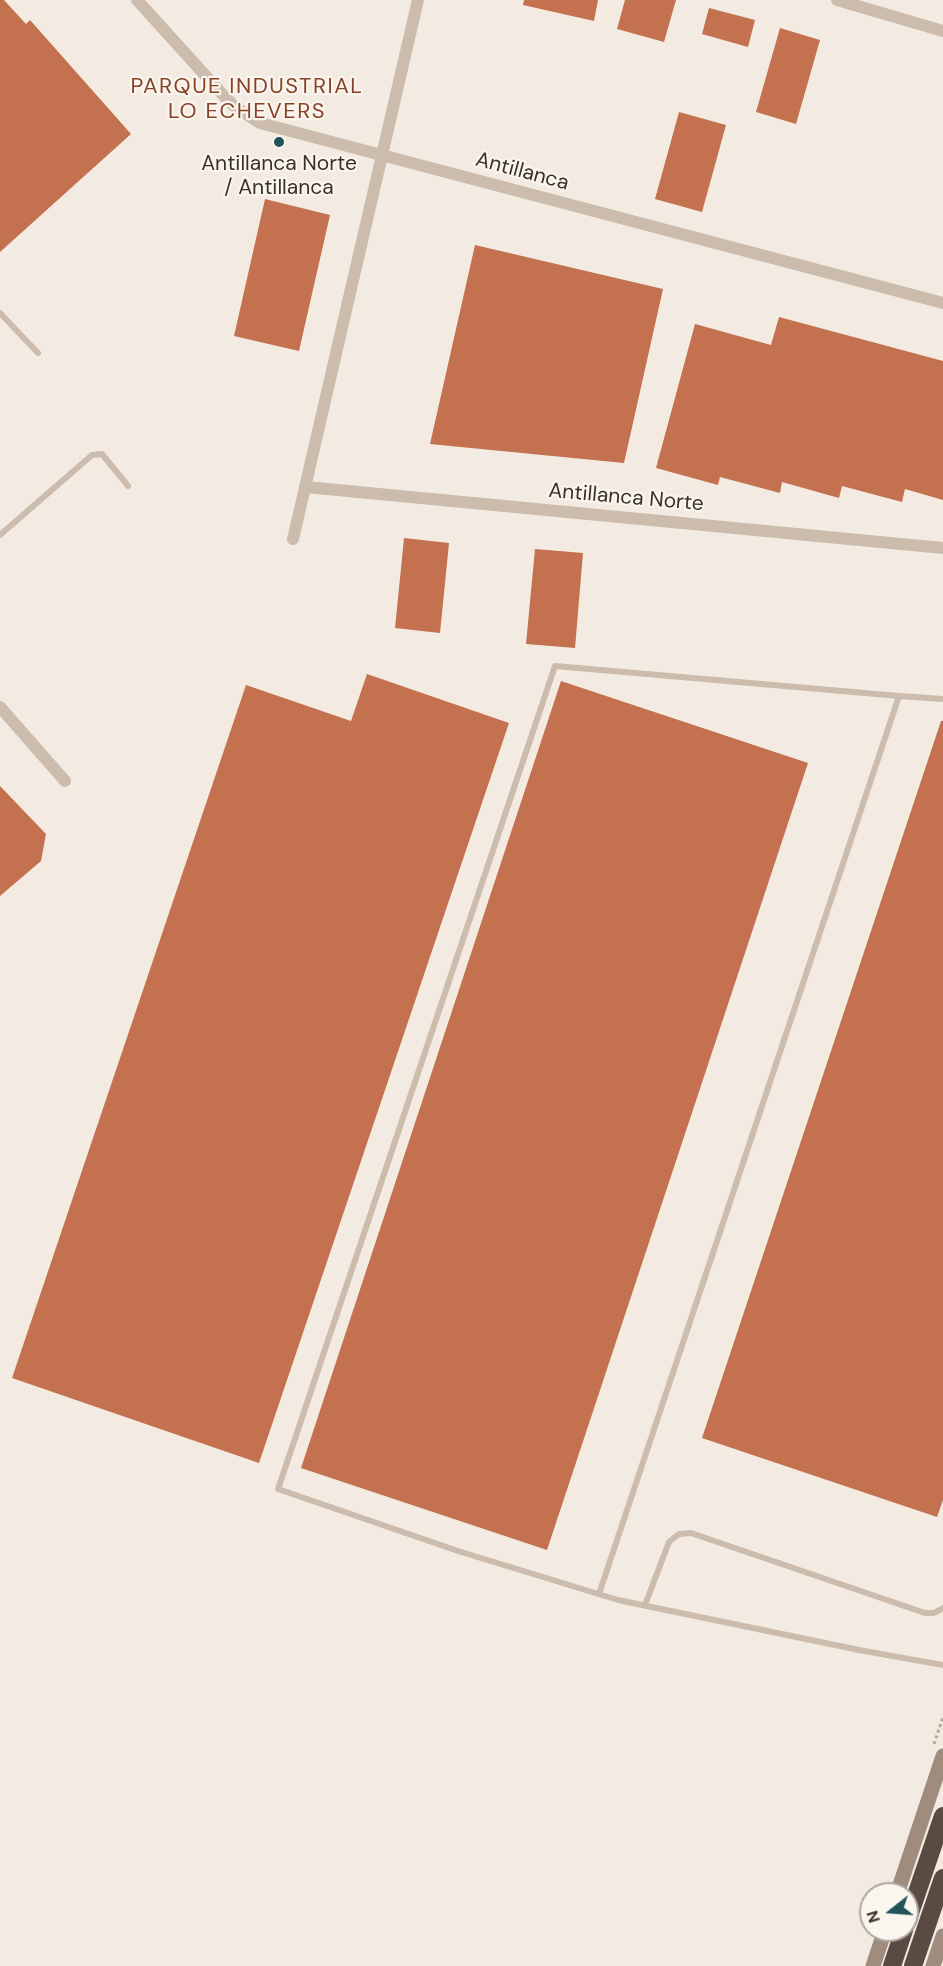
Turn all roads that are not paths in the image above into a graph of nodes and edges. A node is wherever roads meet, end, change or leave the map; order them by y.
1 (137, 0) edge
2 (418, 0) edge
3 (837, 0) edge
4 (943, 31) edge
5 (383, 156) junction
6 (943, 303) edge
7 (0, 313) edge
8 (38, 354) dead end
9 (128, 486) dead end
10 (306, 487) junction
11 (0, 536) edge
12 (294, 539) dead end
13 (943, 548) edge
14 (899, 696) junction
15 (943, 699) edge
16 (0, 707) edge
17 (65, 781) dead end
18 (599, 1594) junction
19 (645, 1605) junction
20 (943, 1608) edge
21 (943, 1665) edge
22 (943, 1756) edge
23 (943, 1816) edge
24 (943, 1878) edge
25 (901, 1882) edge
26 (919, 1887) edge
27 (943, 1936) edge
28 (881, 1942) edge
29 (900, 1942) edge
30 (893, 1961) edge
31 (873, 1966) edge
32 (914, 1966) edge
33 (933, 1966) edge

1 - 5 street, Antillanca
2 - 5 street
3 - 4 street
5 - 6 street, Antillanca
5 - 10 street
7 - 8 lane
9 - 11 lane
10 - 12 street
10 - 13 street, Antillanca Norte
14 - 15 lane
14 - 18 lane
14 - 18 lane
16 - 17 street
18 - 19 lane
19 - 20 lane
19 - 21 lane
22 - 25 street
23 - 26 highway
24 - 32 highway
27 - 33 street
28 - 31 street
29 - 30 highway

